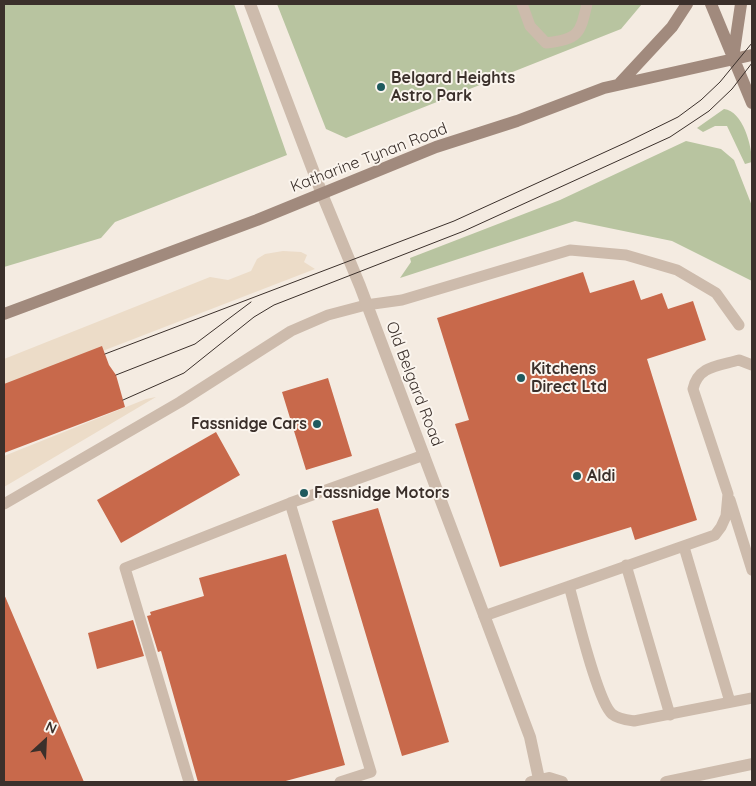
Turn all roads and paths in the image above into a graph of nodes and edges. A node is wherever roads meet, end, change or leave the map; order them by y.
1 (250, 4) edge
2 (522, 4) edge
3 (587, 4) edge
4 (687, 4) edge
5 (711, 4) edge
6 (741, 4) edge
7 (752, 55) edge
8 (733, 58) junction
9 (620, 83) junction
10 (752, 102) edge
11 (322, 194) junction
12 (366, 305) junction
13 (4, 314) edge
14 (739, 325) dead end
15 (752, 365) edge
16 (424, 455) junction
17 (728, 494) junction
18 (290, 503) junction
19 (4, 504) edge
20 (684, 547) junction
21 (626, 565) junction
22 (752, 570) edge
23 (569, 586) junction
24 (484, 616) junction
25 (752, 698) edge
26 (730, 702) junction
27 (670, 715) junction
28 (752, 764) edge
29 (535, 781) edge
30 (189, 782) edge
31 (340, 782) edge
32 (562, 782) edge
33 (666, 782) edge

1 - 11 street, Old Belgard Road
2 - 3 lane
4 - 9 main road
5 - 8 main road
6 - 8 main road
7 - 8 main road, Katharine Tynan Road
8 - 9 main road, Katharine Tynan Road
8 - 10 main road
9 - 11 main road, Katharine Tynan Road
11 - 12 street, Old Belgard Road
11 - 13 main road, Katharine Tynan Road
12 - 14 lane
12 - 16 street, Old Belgard Road
12 - 19 lane
15 - 17 lane
16 - 18 lane
16 - 24 street, Old Belgard Road
17 - 20 lane
17 - 22 lane
18 - 30 lane
18 - 31 lane
20 - 21 lane
20 - 26 lane
21 - 23 lane
21 - 27 lane
23 - 24 lane
23 - 27 lane
24 - 29 street, Old Belgard Road
25 - 26 lane
26 - 27 lane
28 - 33 street
29 - 32 street

